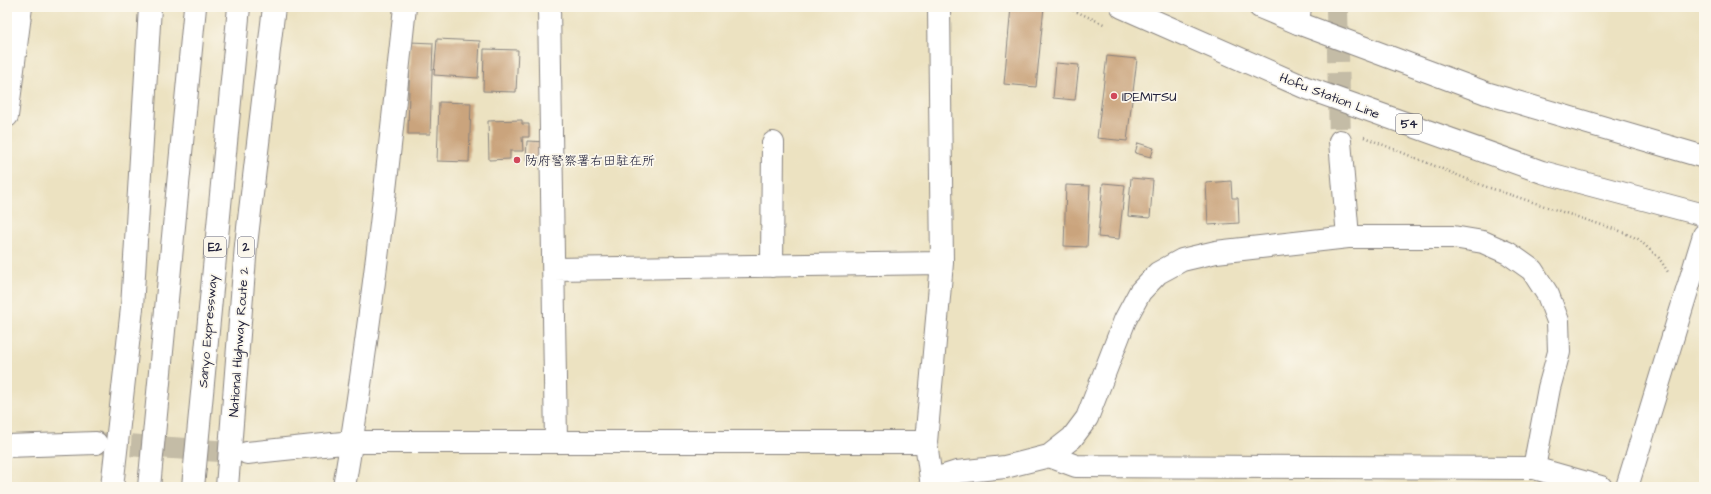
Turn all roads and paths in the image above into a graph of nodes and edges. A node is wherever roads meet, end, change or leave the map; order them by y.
1 (21, 7) edge
2 (150, 7) edge
3 (195, 7) edge
4 (239, 7) edge
5 (274, 7) edge
6 (405, 7) edge
7 (549, 7) edge
8 (939, 7) edge
9 (1122, 7) edge
10 (1260, 7) edge
11 (1299, 15) edge
12 (7, 116) edge
13 (1340, 140) tunnel mouth
14 (773, 143) dead end
15 (1704, 157) edge
16 (1704, 215) edge
17 (1704, 235) edge
18 (1348, 237) junction
19 (942, 263) junction
20 (772, 266) junction
21 (554, 269) junction
22 (556, 441) junction
23 (352, 442) junction
24 (926, 442) junction
25 (96, 443) tunnel mouth
26 (7, 446) edge
27 (246, 452) tunnel mouth
28 (1049, 456) junction
29 (1534, 468) junction
30 (932, 483) edge
31 (112, 487) edge
32 (149, 487) edge
33 (193, 487) edge
34 (227, 487) edge
35 (344, 487) edge
36 (1601, 487) edge
37 (1627, 487) edge

1 - 12 main road
2 - 31 main road
3 - 32 main road, bridge
4 - 33 main road, Sanyo Expressway / E2, bridge
5 - 34 main road, National Highway Route 2 / 2
6 - 23 main road
7 - 21 main road
8 - 19 main road
9 - 16 main road, Hofu Station Line / 54
10 - 11 main road
11 - 15 main road
13 - 18 main road
14 - 20 main road
17 - 37 main road
18 - 28 main road
18 - 29 main road
19 - 20 main road
19 - 24 main road
20 - 21 main road
21 - 22 main road
22 - 23 main road
22 - 24 main road
23 - 27 main road
23 - 35 main road
24 - 30 main road
25 - 26 main road
28 - 29 main road
28 - 30 main road
29 - 36 main road

